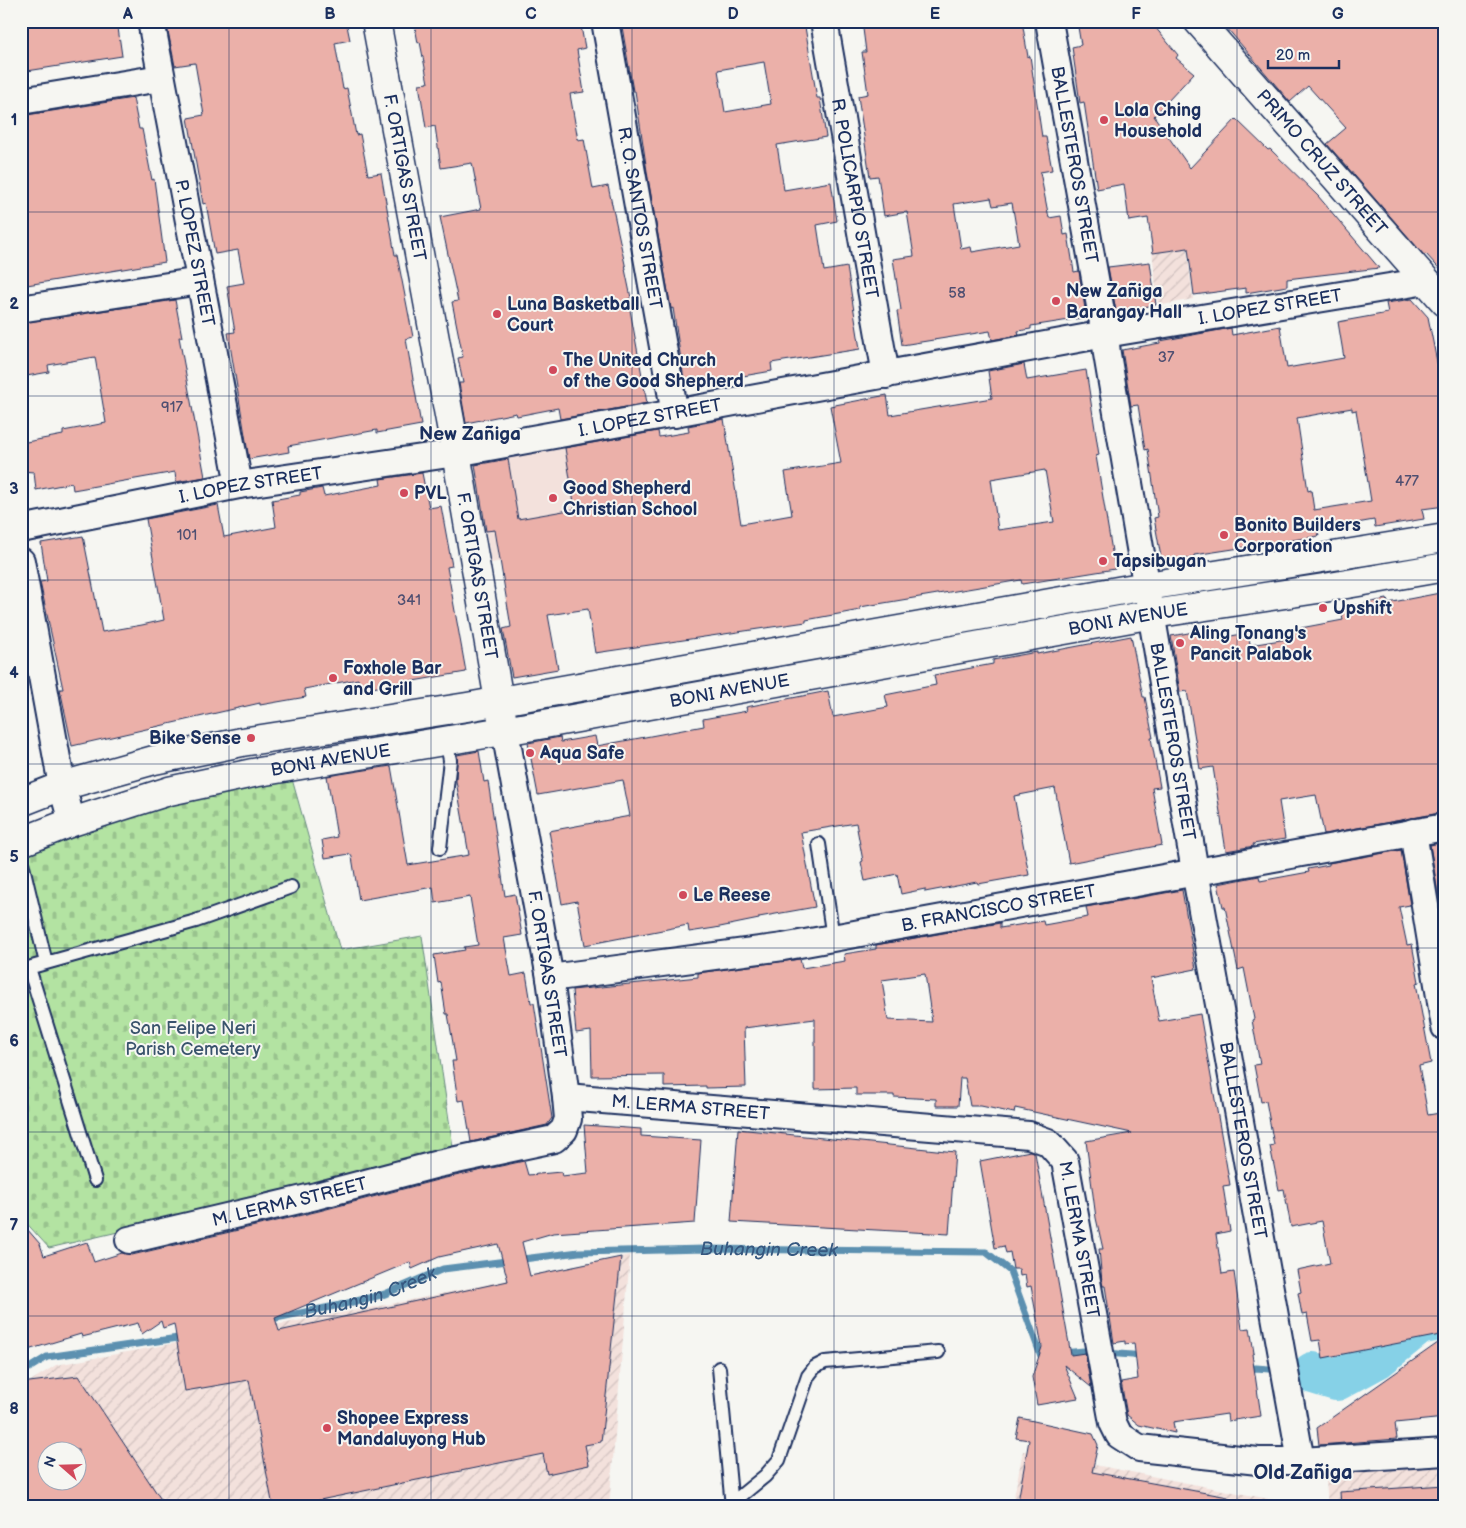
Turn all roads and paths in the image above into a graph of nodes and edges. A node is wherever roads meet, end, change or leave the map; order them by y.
1 (151, 21) edge
2 (376, 21) edge
3 (605, 21) edge
4 (824, 21) edge
5 (1049, 21) edge
6 (1198, 21) edge
7 (161, 78) junction
8 (21, 101) edge
9 (200, 281) junction
10 (1426, 281) junction
11 (1445, 302) edge
12 (21, 307) edge
13 (1105, 334) junction
14 (886, 375) junction
15 (675, 414) junction
16 (456, 453) junction
17 (239, 485) junction
18 (21, 529) edge
19 (1445, 538) edge
20 (21, 561) edge
21 (1445, 566) edge
22 (1147, 586) junction
23 (1153, 614) junction
24 (499, 701) junction
25 (505, 731) junction
26 (446, 740) junction
27 (62, 786) junction
28 (21, 802) edge
29 (72, 822) junction
30 (1445, 827) edge
31 (1413, 832) junction
32 (21, 842) edge
33 (819, 844) dead end
34 (440, 848) dead end
35 (21, 858) edge
36 (1195, 871) junction
37 (292, 887) dead end
38 (833, 938) junction
39 (46, 963) junction
40 (25, 969) edge
41 (550, 978) junction
42 (1445, 1027) edge
43 (566, 1098) junction
44 (564, 1130) joint
45 (95, 1180) dead end
46 (129, 1240) dead end
47 (938, 1352) dead end
48 (719, 1368) dead end
49 (1445, 1452) edge
50 (1301, 1461) junction
51 (732, 1505) edge

1 - 7 street, P. LOPEZ STREET
2 - 16 main road, F. ORTIGAS STREET
3 - 15 street, R. O. SANTOS STREET
4 - 14 street, R. POLICARPIO STREET
5 - 13 street, BALLESTEROS STREET
6 - 10 main road, PRIMO CRUZ STREET
7 - 8 street
7 - 9 street, P. LOPEZ STREET
9 - 12 street
9 - 17 street, P. LOPEZ STREET
10 - 11 main road, PRIMO CRUZ STREET
10 - 13 street, I. LOPEZ STREET
13 - 14 street, I. LOPEZ STREET
13 - 22 street, BALLESTEROS STREET
14 - 15 street, I. LOPEZ STREET
15 - 16 street, I. LOPEZ STREET
16 - 17 street, I. LOPEZ STREET
16 - 24 main road, F. ORTIGAS STREET
17 - 18 street, I. LOPEZ STREET
19 - 22 main road, BONI AVENUE
20 - 27 street
21 - 23 main road, BONI AVENUE
22 - 23 street, BALLESTEROS STREET
22 - 24 main road, BONI AVENUE
23 - 25 main road, BONI AVENUE
23 - 36 street, BALLESTEROS STREET
24 - 25 main road, F. ORTIGAS STREET
24 - 27 main road, BONI AVENUE
25 - 26 main road, BONI AVENUE
25 - 41 street, F. ORTIGAS STREET
26 - 29 main road, BONI AVENUE
26 - 34 lane
27 - 28 main road, BONI AVENUE
27 - 29 street
29 - 32 main road, BONI AVENUE
30 - 31 street, B. FRANCISCO STREET
31 - 36 street, B. FRANCISCO STREET
31 - 42 street
33 - 38 lane
35 - 39 lane
36 - 38 street, B. FRANCISCO STREET
36 - 50 street, BALLESTEROS STREET
37 - 39 lane
38 - 41 street, B. FRANCISCO STREET
39 - 40 lane
40 - 45 lane
41 - 43 street, F. ORTIGAS STREET
43 - 44 street, F. ORTIGAS STREET
43 - 50 street, M. LERMA STREET
44 - 46 street, M. LERMA STREET
47 - 51 lane
48 - 51 lane
49 - 50 street, M. LERMA STREET

